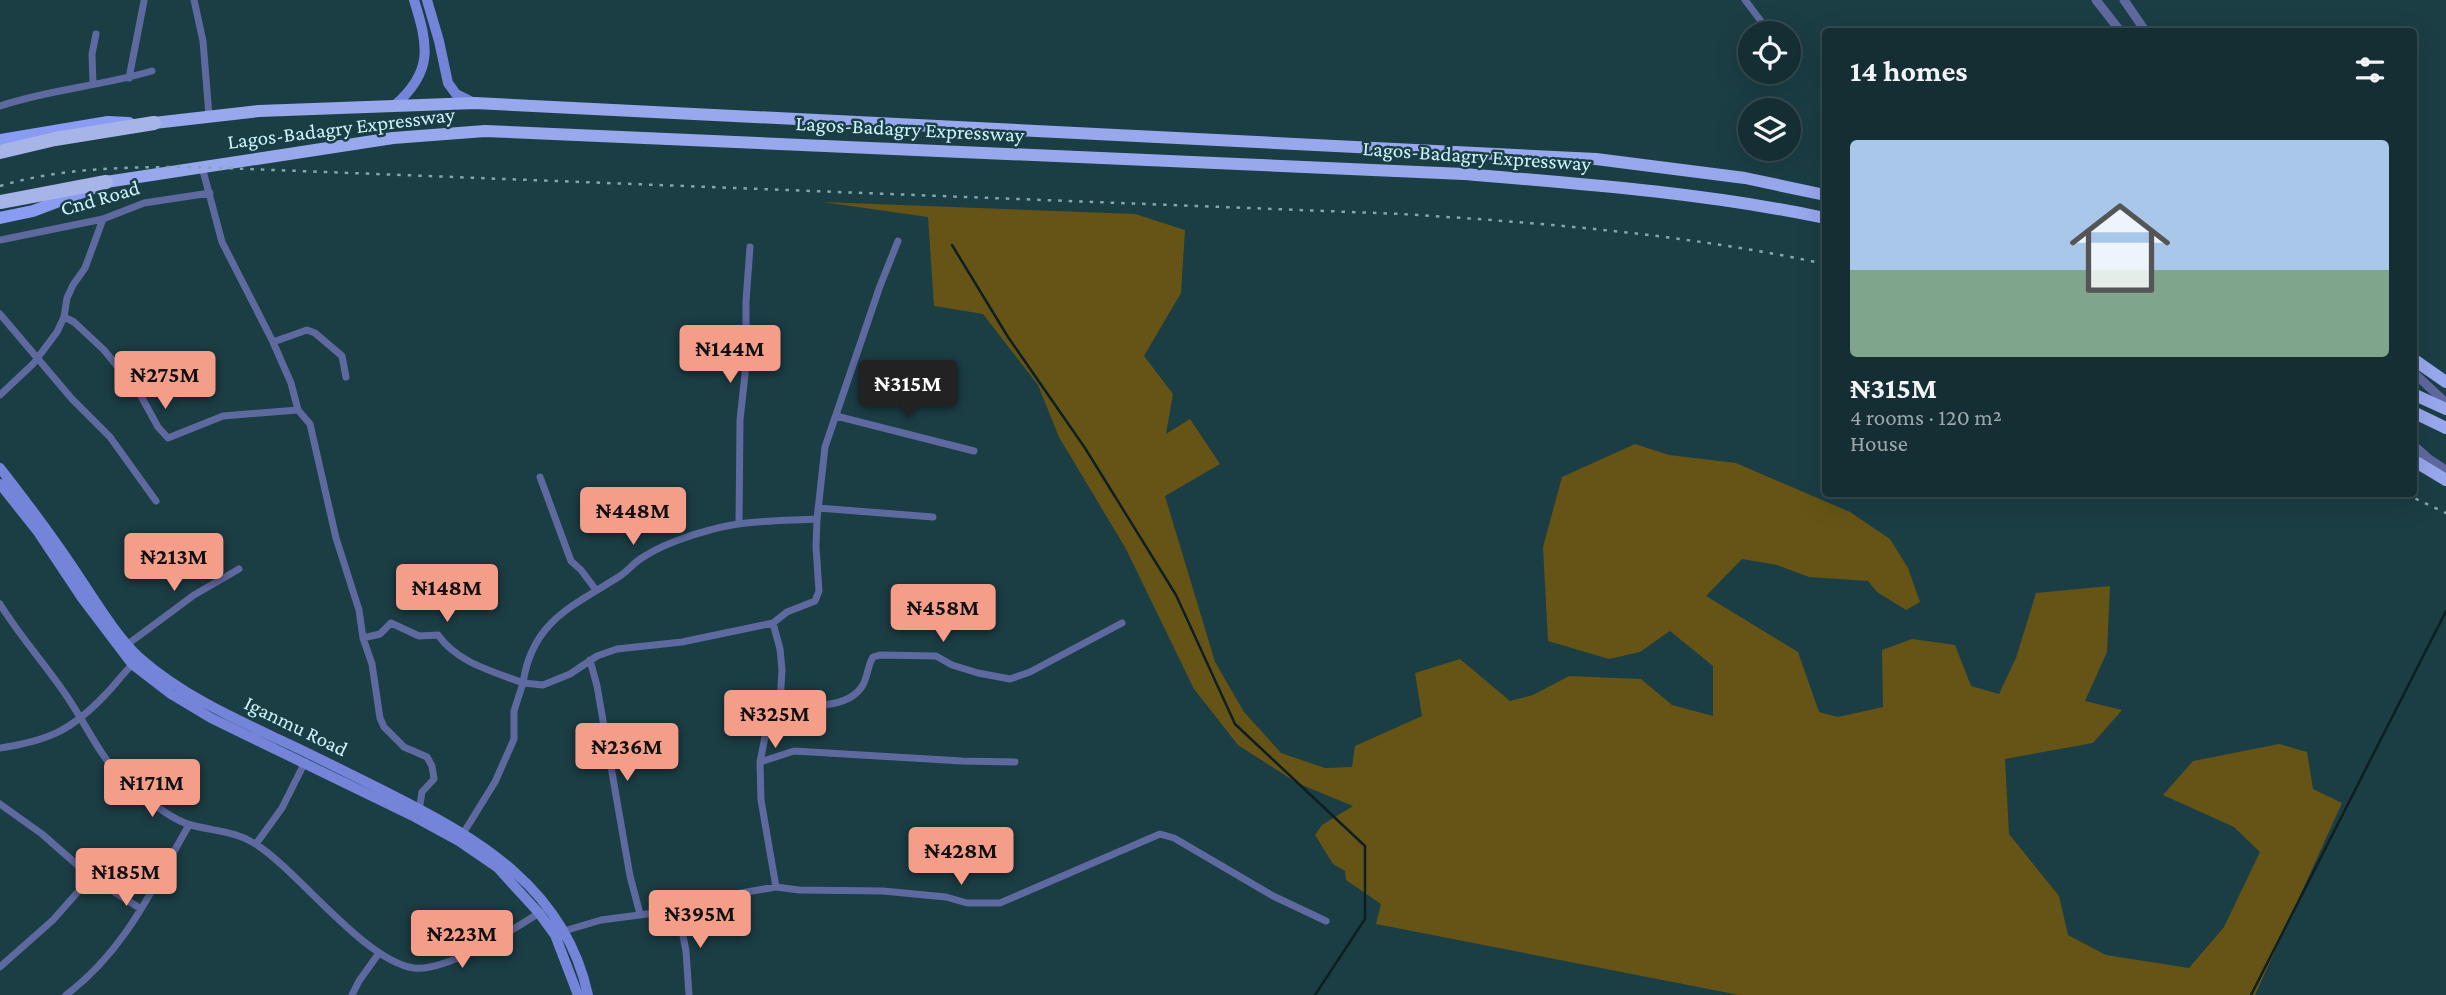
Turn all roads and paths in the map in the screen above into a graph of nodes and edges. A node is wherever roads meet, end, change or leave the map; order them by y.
1 (194, 0) edge
2 (414, 0) edge
3 (427, 0) edge
4 (1745, 0) edge
5 (2096, 0) edge
6 (2124, 0) edge
7 (144, 1) edge
8 (1761, 21) edge
9 (2118, 28) edge
10 (2143, 28) edge
11 (96, 34) dead end
12 (152, 71) dead end
13 (129, 78) junction
14 (93, 84) junction
15 (475, 103) junction
16 (395, 105) junction
17 (0, 106) edge
18 (209, 116) junction
19 (153, 123) junction
20 (0, 140) edge
21 (0, 152) edge
22 (202, 167) junction
23 (106, 182) junction
24 (210, 193) junction
25 (1822, 194) edge
26 (0, 202) edge
27 (1822, 217) edge
28 (0, 218) edge
29 (103, 219) junction
30 (0, 240) edge
31 (898, 241) dead end
32 (750, 247) dead end
33 (0, 314) edge
34 (64, 317) junction
35 (273, 342) junction
36 (37, 359) junction
37 (2417, 362) edge
38 (2417, 376) edge
39 (346, 377) dead end
40 (2446, 382) edge
41 (0, 395) edge
42 (2417, 396) edge
43 (2446, 403) edge
44 (2446, 408) edge
45 (298, 410) junction
46 (2417, 414) edge
47 (836, 416) junction
48 (2446, 428) edge
49 (2417, 448) edge
50 (974, 451) dead end
51 (2417, 463) edge
52 (0, 468) edge
53 (2446, 470) edge
54 (540, 477) dead end
55 (2446, 481) edge
56 (0, 484) edge
57 (156, 501) dead end
58 (818, 508) junction
59 (933, 517) dead end
60 (817, 519) junction
61 (739, 523) junction
62 (239, 569) dead end
63 (596, 590) junction
64 (0, 604) edge
65 (773, 622) junction
66 (1122, 623) dead end
67 (363, 638) junction
68 (128, 644) junction
69 (590, 660) junction
70 (136, 662) junction
71 (523, 683) junction
72 (780, 703) junction
73 (81, 718) junction
74 (0, 748) edge
75 (305, 762) junction
76 (760, 762) junction
77 (1015, 762) dead end
78 (0, 804) edge
79 (417, 813) junction
80 (189, 825) junction
81 (464, 832) junction
82 (256, 844) junction
83 (91, 877) junction
84 (776, 887) junction
85 (141, 909) junction
86 (678, 909) junction
87 (539, 913) junction
88 (640, 914) junction
89 (1326, 921) dead end
90 (564, 931) junction
91 (379, 953) junction
92 (0, 967) edge
93 (66, 995) edge
94 (352, 995) edge
95 (578, 995) edge
96 (588, 995) edge
97 (689, 995) edge

1 - 18 street
2 - 16 main road
3 - 15 main road
4 - 8 street
5 - 9 street
6 - 10 street
7 - 13 street
11 - 14 street
12 - 13 street
13 - 14 street
14 - 17 street
15 - 16 highway, Lagos-Badagry Expressway
15 - 25 highway, Lagos-Badagry Expressway
16 - 18 highway, Lagos-Badagry Expressway
18 - 19 highway, Lagos-Badagry Expressway
19 - 20 main road, Lagos-Badagry Expressway
19 - 21 highway, Lagos-Badagry Expressway
22 - 23 highway, Lagos-Badagry Expressway
22 - 24 street
22 - 27 highway, Lagos-Badagry Expressway
23 - 26 highway
23 - 28 main road, Lagos-Badagry Expressway
24 - 29 street, Cnd Road
24 - 35 street
29 - 30 street, Cnd Road
29 - 34 street
31 - 47 street
32 - 61 street
33 - 36 street
34 - 36 street
34 - 45 street
35 - 39 street
35 - 45 street
36 - 41 street
36 - 57 street
37 - 40 highway
38 - 43 street
42 - 44 highway
45 - 67 street
46 - 48 highway
47 - 50 street
47 - 58 street
49 - 53 street
51 - 55 highway
52 - 68 main road, Iganmu Road
54 - 63 street
56 - 70 main road, Iganmu Road
58 - 59 street
58 - 60 street
60 - 61 street
60 - 65 street
61 - 63 street
62 - 68 street
63 - 71 street
64 - 73 street
65 - 69 street
65 - 72 street
66 - 72 street
67 - 71 street
67 - 79 street
68 - 70 main road, Iganmu Road
69 - 71 street
69 - 88 street
70 - 73 street
70 - 75 main road, Iganmu Road
70 - 79 main road, Iganmu Road
71 - 81 street
72 - 76 street
73 - 74 street
73 - 80 street
75 - 79 main road, Iganmu Road
75 - 82 street
76 - 77 street
76 - 84 street
78 - 83 street
79 - 81 main road, Iganmu Road
79 - 87 main road, Iganmu Road
80 - 82 street
80 - 85 street
81 - 90 main road, Iganmu Road
82 - 91 street
83 - 85 street
83 - 92 street
84 - 86 street
84 - 89 street
85 - 93 street
86 - 88 street
86 - 97 street
87 - 91 street
87 - 95 main road, Iganmu Road
88 - 90 street
90 - 96 main road, Iganmu Road
91 - 94 street

